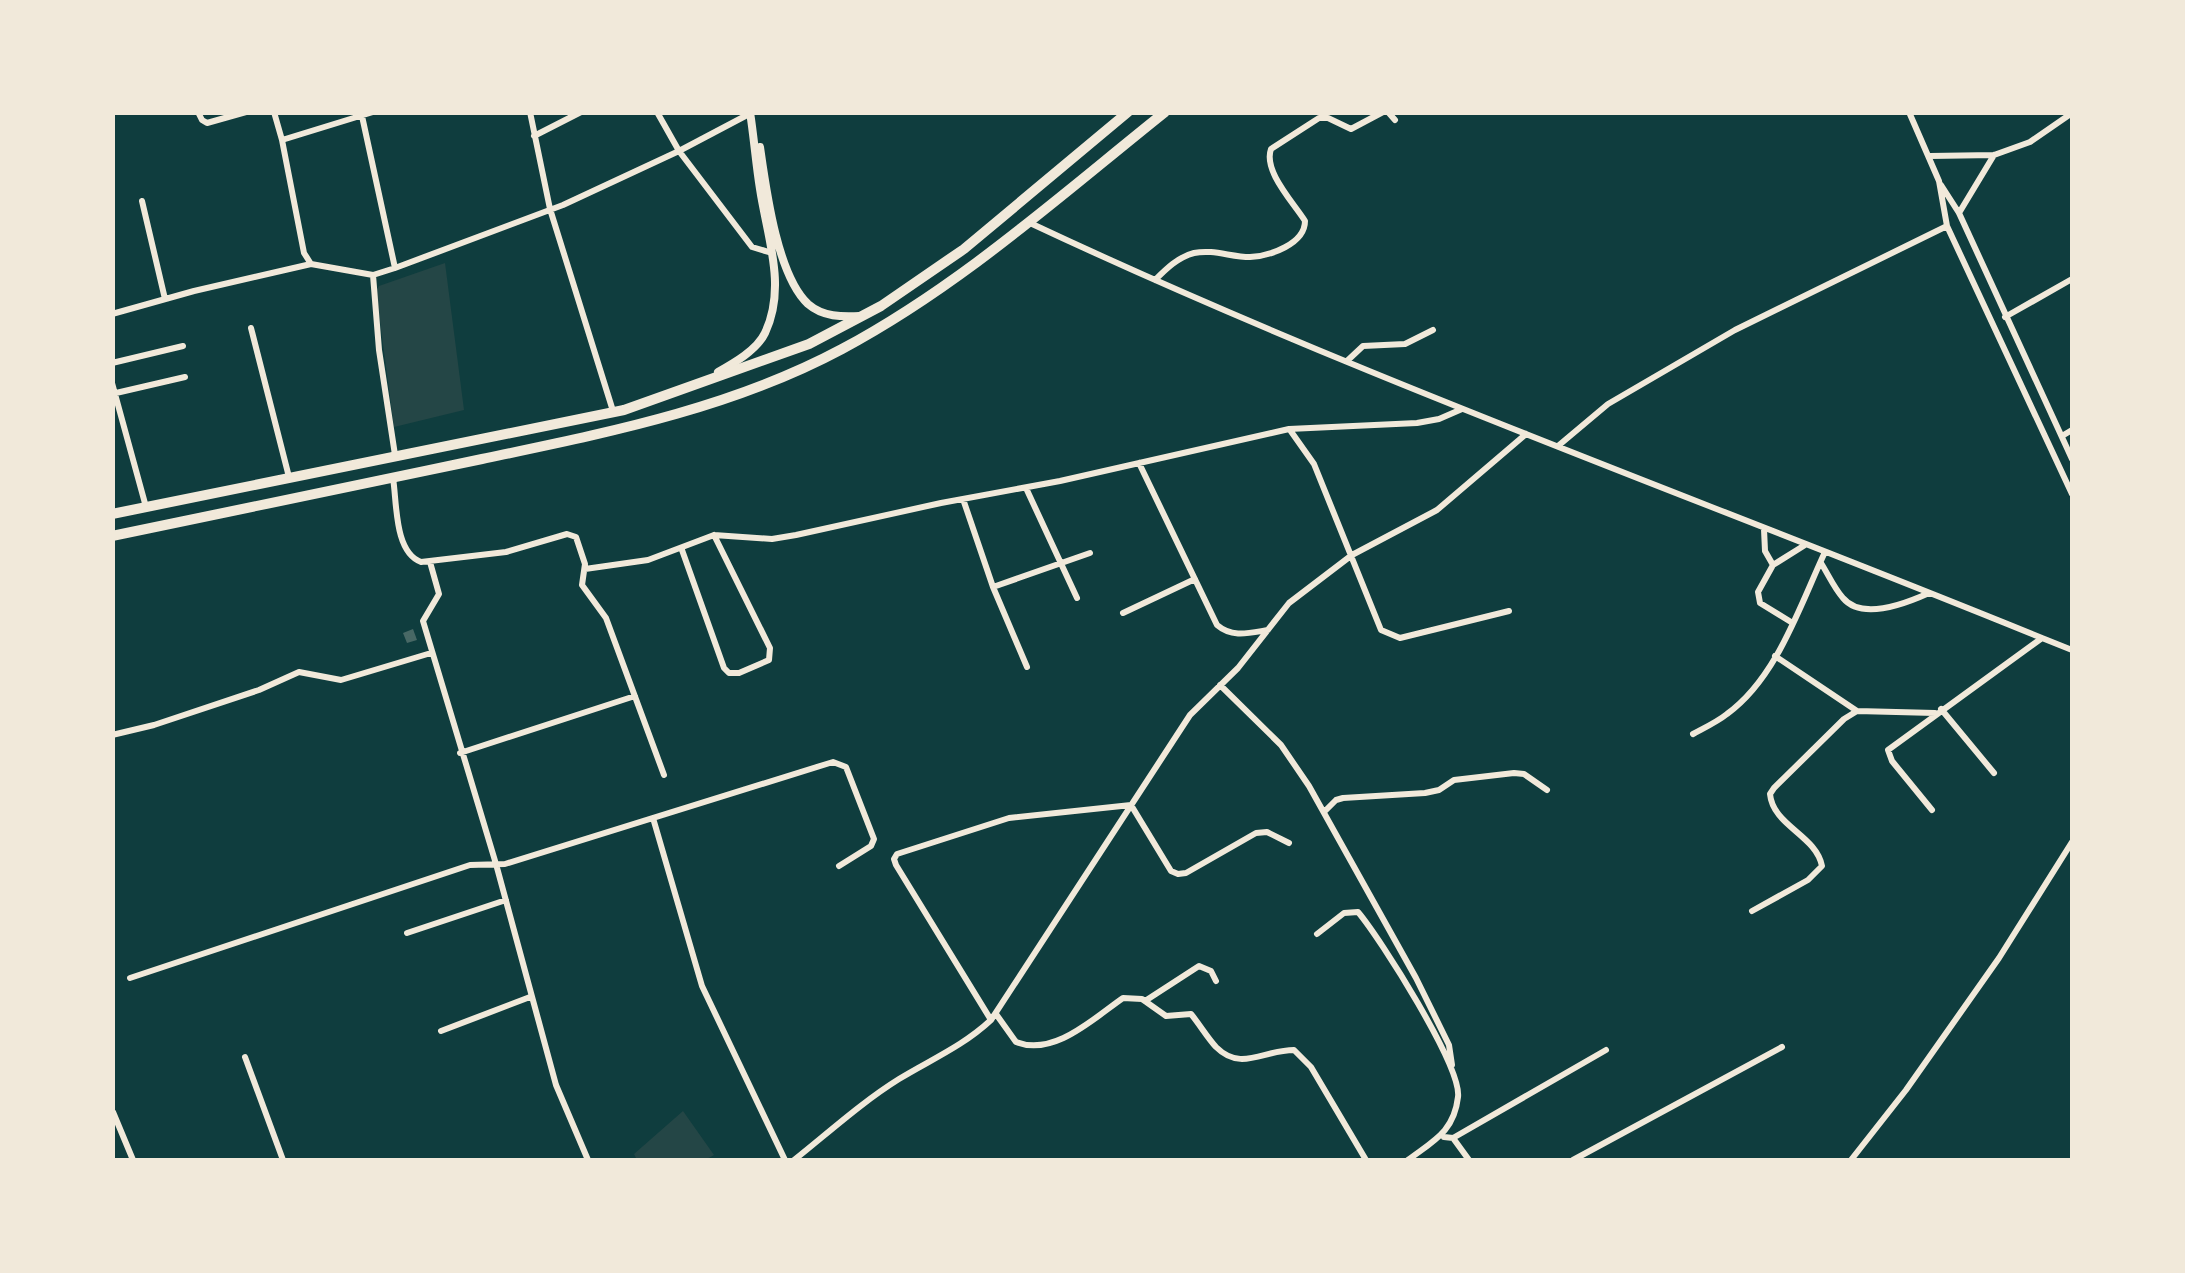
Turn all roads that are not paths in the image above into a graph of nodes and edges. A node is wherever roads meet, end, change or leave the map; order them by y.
1 (198, 112) edge
2 (246, 112) edge
3 (274, 112) edge
4 (373, 112) edge
5 (530, 112) edge
6 (581, 112) edge
7 (657, 112) edge
8 (1128, 112) edge
9 (1165, 112) edge
10 (1386, 112) edge
11 (1909, 112) edge
12 (752, 113) edge
13 (2072, 113) edge
14 (362, 116) junction
15 (1396, 120) dead end
16 (534, 136) junction
17 (282, 140) junction
18 (679, 151) junction
19 (1994, 155) junction
20 (1930, 156) junction
21 (1939, 182) junction
22 (142, 202) dead end
23 (550, 209) junction
24 (1959, 213) junction
25 (1029, 222) junction
26 (1947, 226) junction
27 (772, 252) junction
28 (311, 264) junction
29 (395, 268) junction
30 (373, 275) junction
31 (2072, 280) edge
32 (1154, 281) junction
33 (165, 299) junction
34 (112, 314) edge
35 (865, 316) junction
36 (2005, 317) junction
37 (251, 328) dead end
38 (1433, 330) dead end
39 (183, 346) dead end
40 (1346, 362) junction
41 (112, 364) edge
42 (185, 378) dead end
43 (112, 383) edge
44 (698, 384) junction
45 (116, 394) junction
46 (1462, 409) junction
47 (614, 412) junction
48 (1289, 429) junction
49 (2072, 430) edge
50 (1526, 434) junction
51 (2062, 436) junction
52 (1558, 446) junction
53 (395, 456) junction
54 (2072, 458) edge
55 (1139, 463) junction
56 (289, 477) junction
57 (393, 478) junction
58 (1026, 488) junction
59 (2072, 494) edge
60 (962, 499) junction
61 (146, 507) junction
62 (112, 514) edge
63 (1764, 528) junction
64 (714, 535) junction
65 (112, 536) edge
66 (1806, 544) junction
67 (682, 550) junction
68 (1826, 552) junction
69 (1090, 553) dead end
70 (1352, 555) junction
71 (430, 562) junction
72 (1821, 562) junction
73 (1061, 565) junction
74 (1773, 565) junction
75 (585, 570) junction
76 (1195, 579) junction
77 (994, 588) junction
78 (1930, 593) junction
79 (1077, 598) dead end
80 (1509, 610) dead end
81 (1123, 613) dead end
82 (1791, 622) junction
83 (1270, 630) junction
84 (2042, 638) junction
85 (2072, 650) edge
86 (431, 653) junction
87 (1775, 656) junction
88 (1027, 666) dead end
89 (1220, 685) junction
90 (636, 696) junction
91 (1857, 710) junction
92 (1938, 711) junction
93 (1693, 734) dead end
94 (112, 735) edge
95 (460, 753) junction
96 (1994, 772) dead end
97 (664, 775) dead end
98 (1547, 790) dead end
99 (1130, 804) junction
100 (1932, 810) dead end
101 (1324, 812) junction
102 (653, 818) junction
103 (2072, 842) edge
104 (1289, 843) dead end
105 (496, 864) junction
106 (839, 866) dead end
107 (506, 900) junction
108 (1752, 911) dead end
109 (407, 933) dead end
110 (1317, 934) dead end
111 (130, 978) dead end
112 (1216, 981) dead end
113 (530, 997) junction
114 (1145, 1001) junction
115 (994, 1017) junction
116 (441, 1031) dead end
117 (1782, 1047) dead end
118 (1606, 1050) dead end
119 (245, 1057) dead end
120 (1452, 1065) junction
121 (113, 1112) edge
122 (1444, 1137) junction
123 (1453, 1138) junction
124 (133, 1160) edge
125 (283, 1160) edge
126 (588, 1160) edge
127 (786, 1160) edge
128 (794, 1160) edge
129 (1366, 1160) edge
130 (1408, 1160) edge
131 (1470, 1160) edge
132 (1573, 1160) edge
133 (1851, 1160) edge

1 - 2 street
3 - 17 street
4 - 14 street
5 - 16 street
6 - 16 street
7 - 18 street
8 - 35 highway
9 - 25 highway
10 - 15 street
10 - 32 street
11 - 20 street
12 - 18 street
12 - 27 street
12 - 35 street
13 - 19 street
14 - 17 street
14 - 29 street
16 - 23 street
17 - 28 street
18 - 23 street
18 - 27 street
19 - 20 street
19 - 24 street
20 - 21 street
21 - 24 street
21 - 26 street
22 - 33 street
23 - 29 street
23 - 47 street
24 - 36 street
25 - 32 street
25 - 57 highway
26 - 52 street
26 - 59 street
27 - 44 street
28 - 30 street
28 - 33 street
29 - 30 street
30 - 53 street
31 - 36 street
32 - 40 street
33 - 34 street
35 - 44 highway
36 - 51 street
37 - 56 street
38 - 40 street
39 - 41 street
40 - 46 street
42 - 45 street
43 - 45 street
44 - 47 highway
45 - 61 street
46 - 48 street
46 - 50 street
47 - 53 highway
48 - 55 street
48 - 70 street
49 - 51 street
50 - 52 street
50 - 70 street
51 - 54 street
52 - 63 street
53 - 56 highway
55 - 58 street
55 - 76 street
56 - 61 highway
57 - 65 highway
57 - 71 street
58 - 60 street
58 - 73 street
60 - 64 street
60 - 77 street
61 - 62 highway
63 - 66 street
63 - 74 street
64 - 67 street
64 - 67 street
66 - 68 street
66 - 74 street
67 - 75 street
68 - 72 street
68 - 78 street
69 - 73 street
70 - 80 street
70 - 83 street
71 - 75 street
71 - 86 street
72 - 78 street
72 - 82 street
73 - 77 street
73 - 79 street
74 - 82 street
75 - 90 street
76 - 81 street
76 - 83 street
77 - 88 street
78 - 84 street
82 - 87 street
83 - 89 street
84 - 85 street
84 - 92 street
86 - 94 street
86 - 95 street
87 - 91 street
87 - 93 street
89 - 99 street
89 - 101 street
90 - 95 street
90 - 97 street
91 - 92 street
91 - 108 street
92 - 96 street
92 - 100 street
95 - 105 street
98 - 101 street
99 - 104 street
99 - 115 street
99 - 115 street
101 - 120 street
102 - 105 street
102 - 106 street
102 - 127 street
103 - 133 street
105 - 107 street
105 - 111 street
107 - 109 street
107 - 113 street
110 - 120 street
112 - 114 street
113 - 116 street
113 - 126 street
114 - 115 street
114 - 129 street
115 - 128 street
117 - 132 street
118 - 123 street
119 - 125 street
120 - 122 street
121 - 124 street
122 - 123 street
122 - 130 street
123 - 131 street

